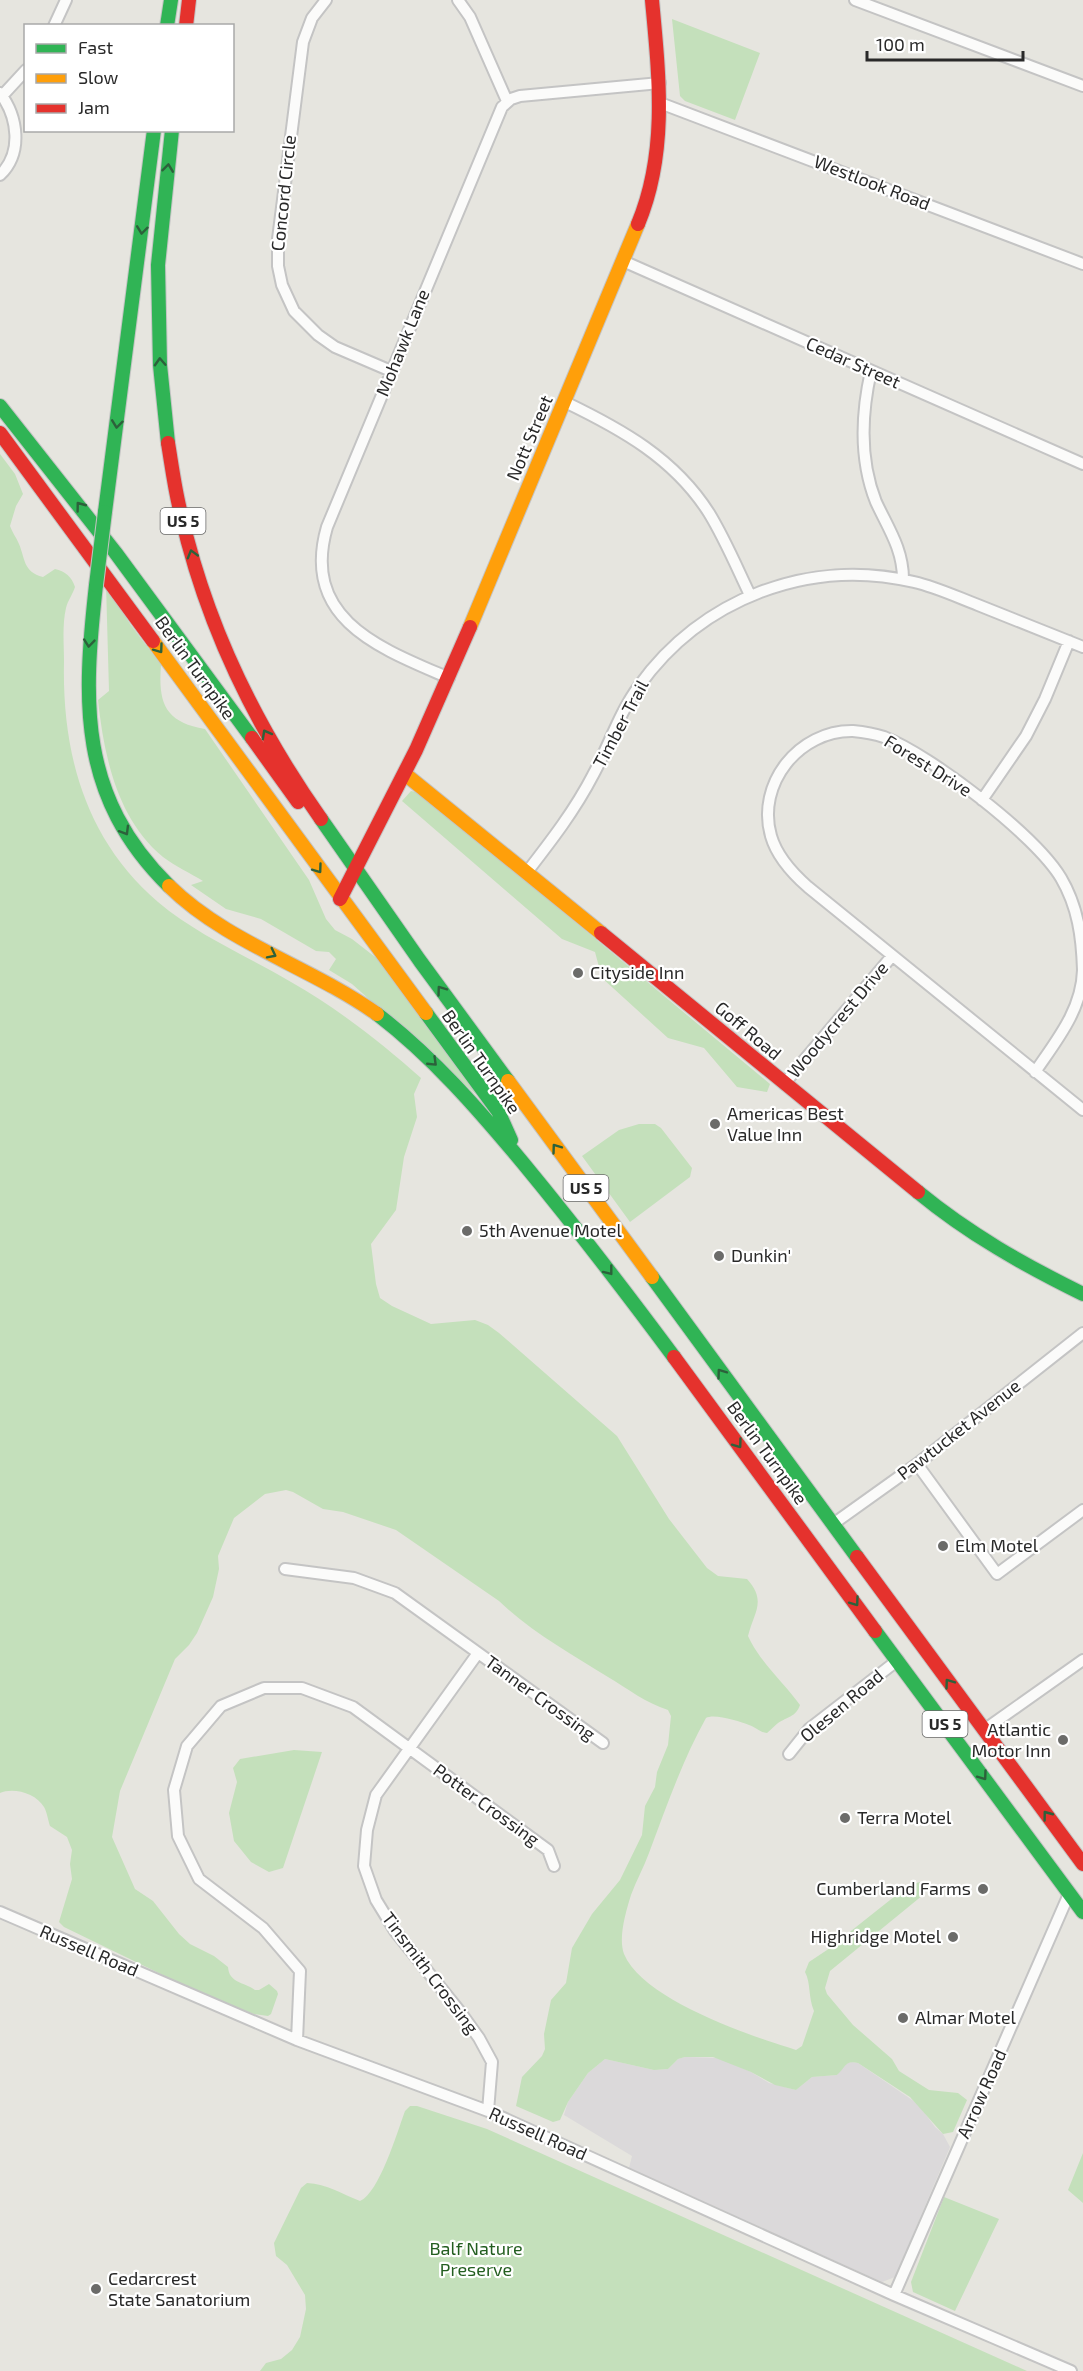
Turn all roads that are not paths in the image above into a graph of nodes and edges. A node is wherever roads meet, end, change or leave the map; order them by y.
1 (66, 0) edge
2 (171, 0) edge
3 (189, 0) edge
4 (326, 0) edge
5 (458, 0) edge
6 (652, 0) edge
7 (855, 0) edge
8 (55, 24) edge
9 (168, 24) edge
10 (186, 24) edge
11 (24, 72) edge
12 (660, 83) junction
13 (1083, 86) edge
14 (1, 95) edge
15 (507, 101) junction
16 (660, 103) junction
17 (154, 132) edge
18 (172, 132) edge
19 (0, 175) edge
20 (623, 261) junction
21 (1083, 264) edge
22 (391, 371) junction
23 (871, 371) junction
24 (565, 402) junction
25 (0, 406) edge
26 (0, 433) edge
27 (1083, 464) edge
28 (903, 579) junction
29 (750, 596) junction
30 (1069, 641) junction
31 (1083, 646) edge
32 (449, 678) junction
33 (405, 774) junction
34 (982, 800) junction
35 (355, 871) junction
36 (527, 872) junction
37 (340, 899) junction
38 (892, 956) junction
39 (1083, 970) edge
40 (1035, 1072) junction
41 (784, 1084) junction
42 (1083, 1110) edge
43 (520, 1160) junction
44 (1083, 1294) edge
45 (1083, 1334) edge
46 (917, 1464) junction
47 (1083, 1510) edge
48 (821, 1533) junction
49 (285, 1569) dead end
50 (478, 1653) junction
51 (898, 1660) junction
52 (1083, 1660) edge
53 (984, 1730) junction
54 (603, 1743) dead end
55 (411, 1750) junction
56 (789, 1754) dead end
57 (554, 1866) dead end
58 (1077, 1875) edge
59 (0, 1912) edge
60 (1083, 1912) edge
61 (297, 2040) junction
62 (488, 2111) junction
63 (894, 2295) junction
64 (1071, 2371) edge

1 - 8 street
2 - 9 main road
3 - 10 main road
4 - 22 street, Concord Circle
5 - 15 street
6 - 12 main road, Nott Street
7 - 13 street
11 - 14 street
12 - 15 street
12 - 16 main road, Nott Street
14 - 19 street
15 - 22 street, Mohawk Lane
16 - 20 main road, Nott Street
16 - 21 street, Westlook Road
17 -> 43 main road, US 5, bridge
35 -> 18 main road, US 5
20 - 23 street, Cedar Street
20 - 24 main road, Nott Street
22 - 32 street, Mohawk Lane
23 - 27 street, Cedar Street
23 - 28 street
24 - 29 street
24 - 32 main road, Nott Street
35 -> 25 main road, Berlin Turnpike
26 -> 37 main road, Berlin Turnpike
28 - 29 street, Timber Trail
28 - 30 street, Timber Trail
29 - 36 street, Timber Trail
30 - 31 street, Timber Trail
30 - 34 street
32 - 33 main road, Nott Street
33 - 35 main road, Nott Street
33 - 36 main road, Goff Road
34 - 38 street, Forest Drive
34 - 39 street, Forest Drive
35 - 37 main road, Nott Street
48 -> 35 main road, Berlin Turnpike / US 5
36 - 41 main road, Goff Road
37 - 43 main road, Berlin Turnpike
38 - 40 street, Forest Drive
38 - 41 street, Woodycrest Drive
39 - 40 street, Forest Drive
40 - 42 street, Forest Drive
41 - 44 main road, Goff Road
43 -> 48 main road, Berlin Turnpike / US 5
45 - 46 street, Pawtucket Avenue
46 - 47 street
46 - 48 street, Pawtucket Avenue
48 -> 51 main road, Berlin Turnpike / US 5
53 -> 48 main road, Berlin Turnpike / US 5
49 - 50 street, Tanner Crossing
50 - 54 street, Tanner Crossing
50 - 55 street, Tinsmith Crossing
51 - 56 street, Olesen Road
51 -> 58 main road, Berlin Turnpike / US 5
52 - 53 street
58 -> 53 main road, Berlin Turnpike / US 5
55 - 57 street, Potter Crossing
55 - 61 street, Potter Crossing
55 - 62 street, Tinsmith Crossing
58 - 60 main road, Berlin Turnpike / US 5
58 - 63 street, Arrow Road
59 - 61 street, Russell Road
61 - 62 street, Russell Road
62 - 63 street, Russell Road
63 - 64 street, Russell Road

